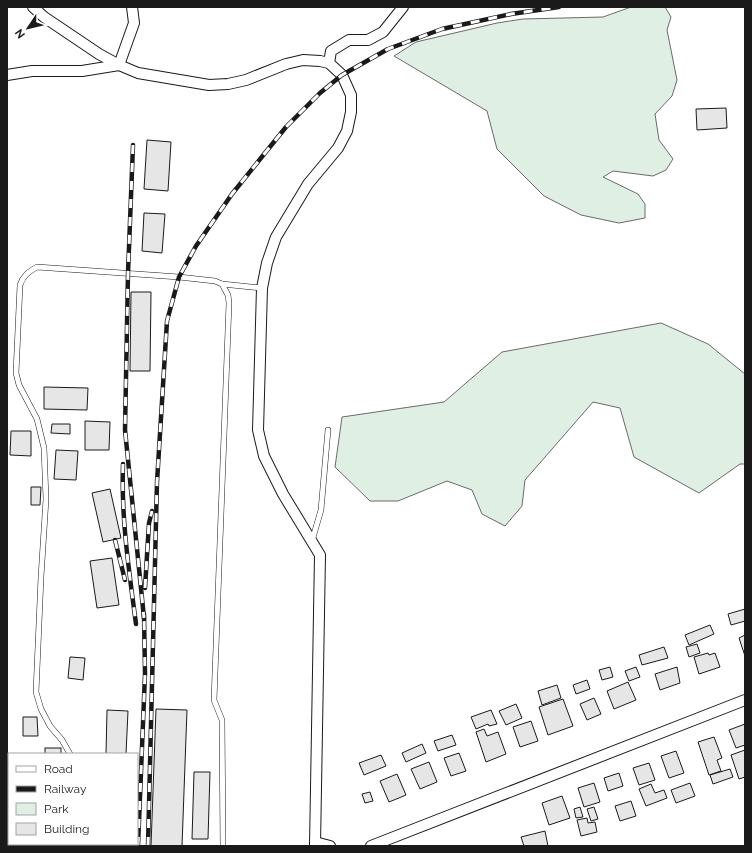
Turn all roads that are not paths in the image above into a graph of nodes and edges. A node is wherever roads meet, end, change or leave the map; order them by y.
1 (33, 7) edge
2 (132, 7) edge
3 (403, 7) edge
4 (329, 63) junction
5 (119, 65) junction
6 (7, 75) edge
7 (222, 284) junction
8 (262, 288) junction
9 (328, 430) dead end
10 (312, 541) junction
11 (745, 700) edge
12 (69, 753) edge
13 (315, 844) edge
14 (223, 846) edge
15 (330, 846) edge
16 (371, 846) edge

1 - 5 street
2 - 5 street
3 - 4 street
4 - 5 street
4 - 8 street
5 - 6 street
7 - 8 lane
7 - 12 lane
7 - 14 lane
8 - 10 street
9 - 10 lane
10 - 13 street
11 - 16 street
13 - 15 street

